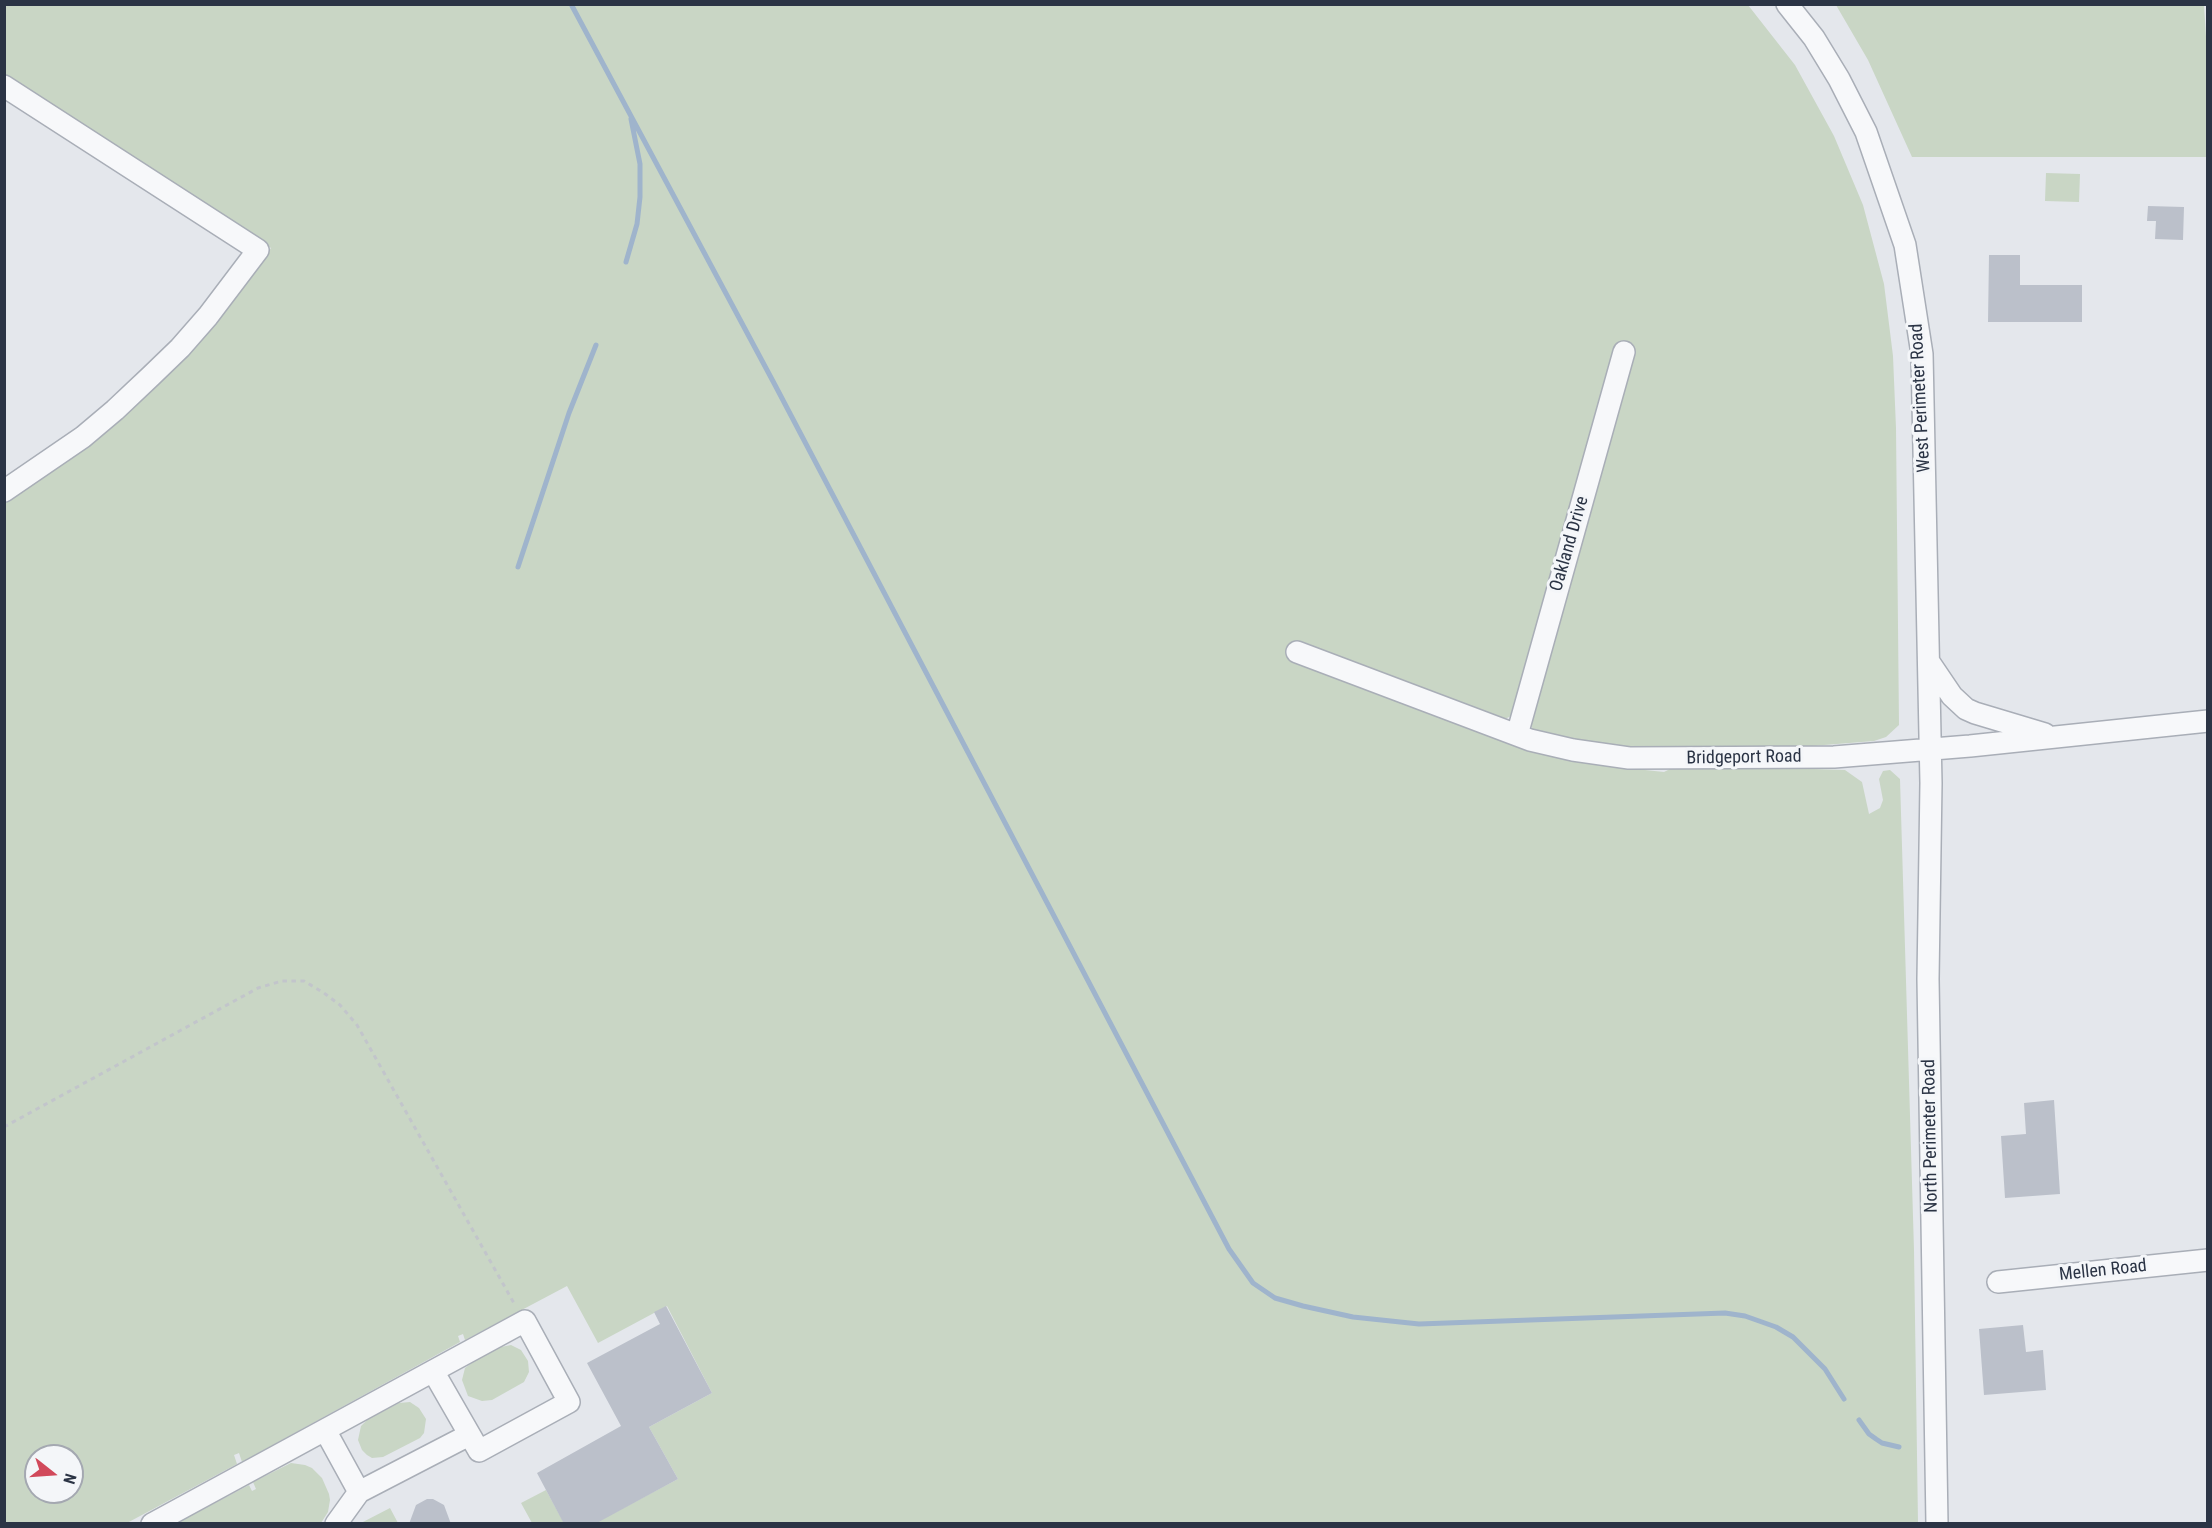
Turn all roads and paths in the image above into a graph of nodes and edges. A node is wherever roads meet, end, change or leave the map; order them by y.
1 (1787, 4) edge
2 (4, 86) edge
3 (1624, 352) dead end
4 (4, 491) edge
5 (1297, 652) dead end
6 (1929, 662) junction
7 (2208, 721) edge
8 (1517, 735) junction
9 (2055, 737) junction
10 (1931, 749) junction
11 (4, 1127) edge
12 (2208, 1260) edge
13 (1998, 1282) dead end
14 (522, 1316) junction
15 (432, 1371) junction
16 (325, 1430) junction
17 (470, 1435) junction
18 (359, 1492) junction
19 (152, 1524) edge
20 (336, 1524) edge
21 (1937, 1524) edge

1 - 6 street, West Perimeter Road
2 - 4 street
3 - 8 street, Oakland Drive
5 - 8 street, Bridgeport Road
6 - 9 street
6 - 10 street, West Perimeter Road
7 - 9 street, Bridgeport Road
8 - 10 street, Bridgeport Road
9 - 10 street, Bridgeport Road
10 - 21 street, North Perimeter Road
11 - 14 path
12 - 13 street, Mellen Road
14 - 15 street
14 - 17 street
15 - 16 street
15 - 17 street
16 - 18 street
16 - 19 street
17 - 18 street
18 - 20 street

